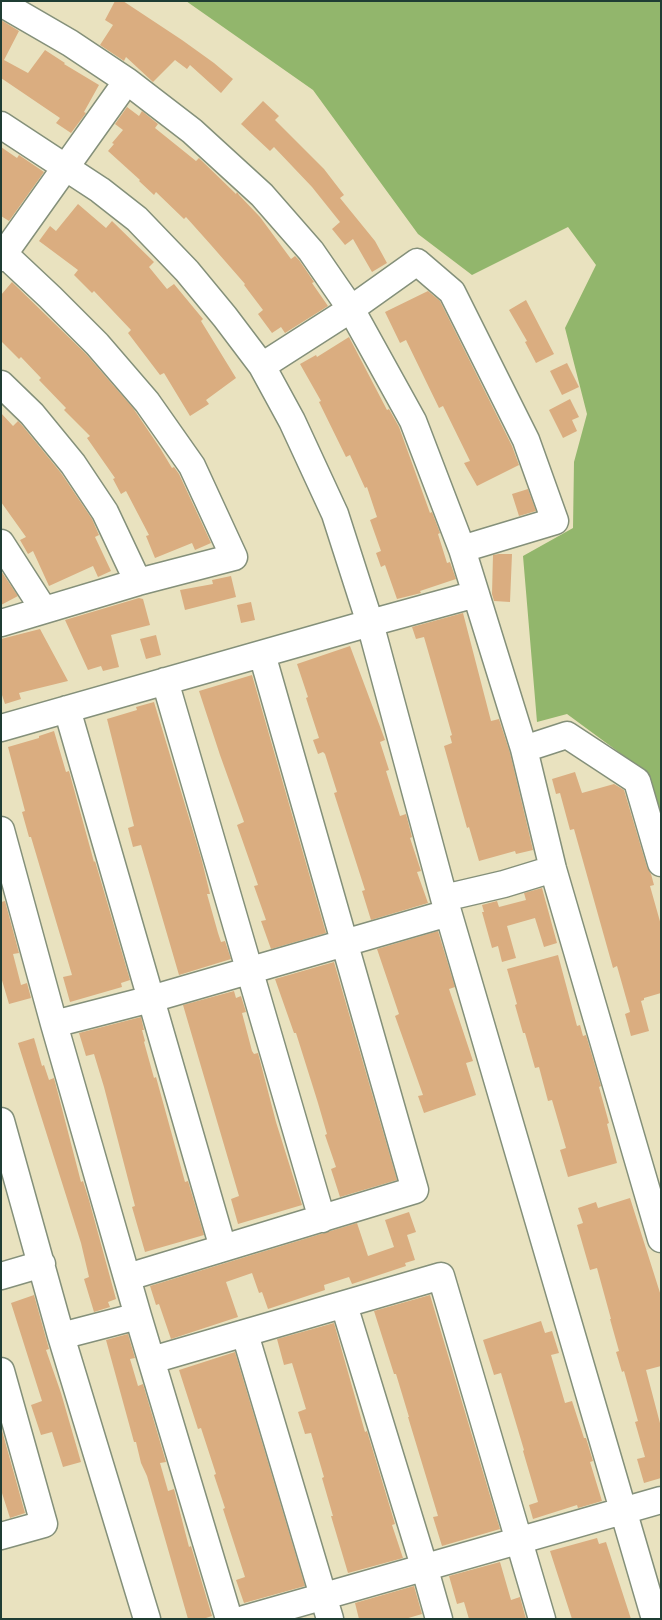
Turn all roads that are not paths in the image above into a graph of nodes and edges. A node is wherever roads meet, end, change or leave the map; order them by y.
1 (1, 3) edge
2 (127, 81) junction
3 (1, 125) edge
4 (65, 167) junction
5 (2, 254) edge
6 (351, 309) junction
7 (262, 366) junction
8 (1, 384) edge
9 (1, 543) edge
10 (462, 549) junction
11 (138, 582) junction
12 (476, 594) junction
13 (44, 610) junction
14 (1, 623) edge
15 (370, 623) junction
16 (262, 654) junction
17 (165, 681) junction
18 (67, 709) junction
19 (1, 728) edge
20 (524, 749) junction
21 (1, 830) edge
22 (661, 864) edge
23 (553, 869) junction
24 (446, 906) junction
25 (344, 943) junction
26 (250, 970) junction
27 (151, 999) junction
28 (54, 1024) junction
29 (1, 1122) edge
30 (322, 1219) junction
31 (661, 1239) edge
32 (223, 1248) junction
33 (42, 1264) junction
34 (1, 1276) edge
35 (128, 1277) junction
36 (344, 1305) junction
37 (138, 1316) junction
38 (245, 1334) junction
39 (62, 1336) junction
40 (152, 1360) junction
41 (1, 1371) edge
42 (661, 1500) edge
43 (625, 1510) junction
44 (1, 1536) edge
45 (519, 1540) junction
46 (424, 1566) junction
47 (327, 1608) edge
48 (147, 1619) edge
49 (229, 1619) edge
50 (244, 1619) edge
51 (439, 1619) edge
52 (542, 1619) edge
53 (655, 1619) edge

1 - 2 street
2 - 4 street
2 - 6 street
3 - 4 street
4 - 5 street
4 - 7 street
5 - 11 street
6 - 7 street
6 - 10 street
6 - 10 street
7 - 15 street
8 - 11 street
9 - 13 street
10 - 12 street
11 - 13 street
12 - 15 street
12 - 20 street
13 - 14 street
15 - 16 street
15 - 24 street
16 - 17 street
16 - 25 street
17 - 18 street
17 - 26 street
18 - 19 street
18 - 27 street
20 - 22 street
20 - 23 street
21 - 28 street
23 - 24 street
23 - 31 street
24 - 25 street
24 - 43 street
25 - 26 street
25 - 30 street
26 - 27 street
26 - 30 street
27 - 28 street
27 - 32 street
28 - 35 street
29 - 33 street
30 - 32 street
32 - 35 street
33 - 34 street
33 - 39 street
35 - 37 street
36 - 38 street
36 - 45 street
36 - 46 street
37 - 39 street
37 - 40 street
38 - 40 street
38 - 47 street
39 - 48 street
40 - 49 street
41 - 44 street
42 - 43 street
43 - 45 street
43 - 53 street
45 - 46 street
45 - 52 street
46 - 47 street
46 - 51 street
47 - 50 street

